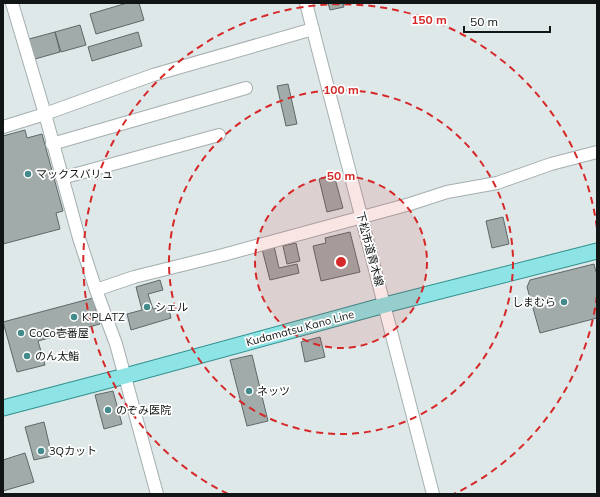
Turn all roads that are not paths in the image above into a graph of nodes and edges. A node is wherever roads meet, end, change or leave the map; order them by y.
1 (12, 3) edge
2 (306, 3) edge
3 (313, 29) junction
4 (246, 88) dead end
5 (45, 114) junction
6 (3, 127) edge
7 (219, 135) dead end
8 (52, 144) junction
9 (597, 152) edge
10 (62, 178) junction
11 (361, 217) junction
12 (597, 251) edge
13 (96, 290) junction
14 (385, 305) junction
15 (125, 376) junction
16 (3, 408) edge
17 (157, 494) edge
18 (433, 494) edge

1 - 5 street
2 - 3 street, 下松市道青木線
3 - 5 street
3 - 11 street, 下松市道青木線
4 - 8 street
5 - 6 street
5 - 8 street
7 - 10 street
8 - 10 street
9 - 11 street
10 - 13 street
11 - 13 street
11 - 14 street, 下松市道青木線
12 - 14 main road, Kudamatsu Kano Line
13 - 15 street
14 - 15 main road, Kudamatsu Kano Line
14 - 18 street, 下松市道青木線
15 - 16 main road, Kudamatsu Kano Line
15 - 17 street

